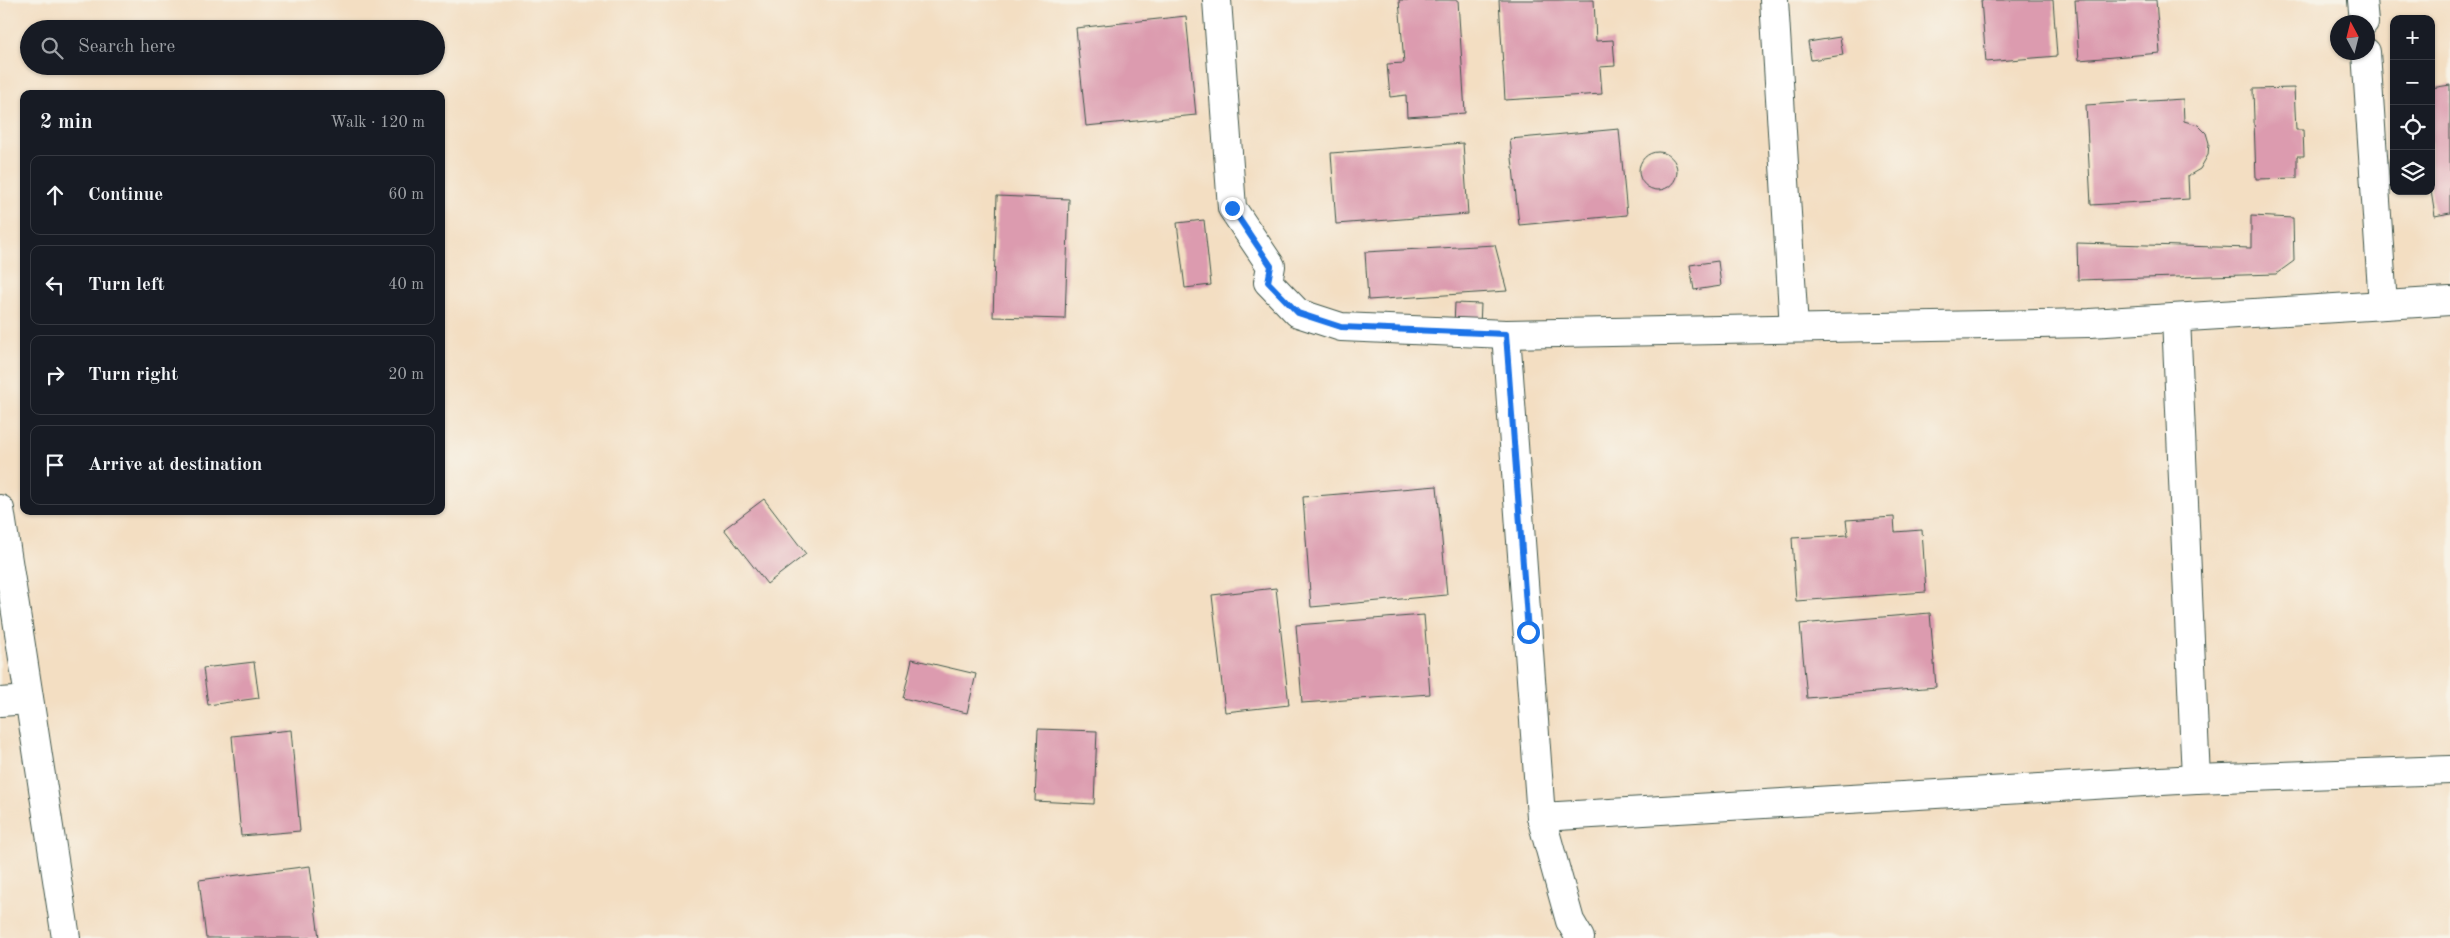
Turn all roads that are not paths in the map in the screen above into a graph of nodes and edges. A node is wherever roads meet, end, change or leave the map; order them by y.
1 (1217, 0) edge
2 (1774, 0) edge
3 (2362, 0) edge
4 (2363, 15) edge
5 (2367, 60) edge
6 (2450, 301) edge
7 (2383, 305) junction
8 (2176, 318) junction
9 (1794, 328) junction
10 (1506, 334) junction
11 (0, 509) edge
12 (29, 700) junction
13 (0, 702) edge
14 (2450, 770) edge
15 (2196, 779) junction
16 (1541, 817) junction
17 (66, 938) edge
18 (1580, 938) edge

1 - 10 street
2 - 9 street
3 - 4 street
5 - 7 street
6 - 7 street
7 - 8 street
8 - 9 street
8 - 15 street
9 - 10 street
10 - 16 street
11 - 12 street
12 - 13 street
12 - 17 street
14 - 15 street
15 - 16 street
16 - 18 street

